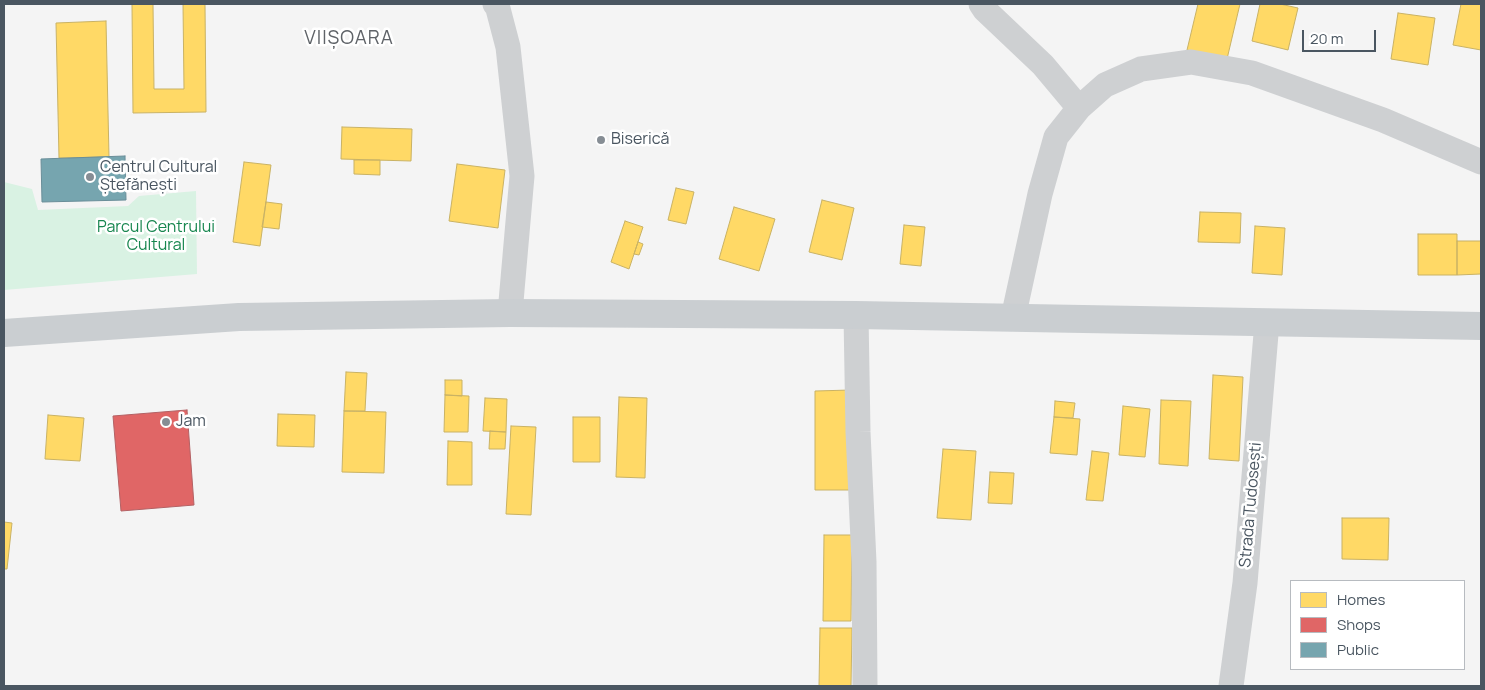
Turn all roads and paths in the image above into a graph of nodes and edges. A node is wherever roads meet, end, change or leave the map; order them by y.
1 (495, 4) edge
2 (981, 4) edge
3 (1078, 108) junction
4 (1481, 162) edge
5 (510, 314) junction
6 (856, 316) junction
7 (1012, 318) junction
8 (1267, 322) junction
9 (1481, 326) edge
10 (4, 333) edge
11 (865, 686) edge
12 (1231, 686) edge

1 - 5 street
2 - 3 street
3 - 4 street
3 - 7 street
5 - 6 main road
5 - 10 main road
6 - 7 main road
6 - 11 street
7 - 8 main road
8 - 9 main road
8 - 12 street, Strada Tudosești

